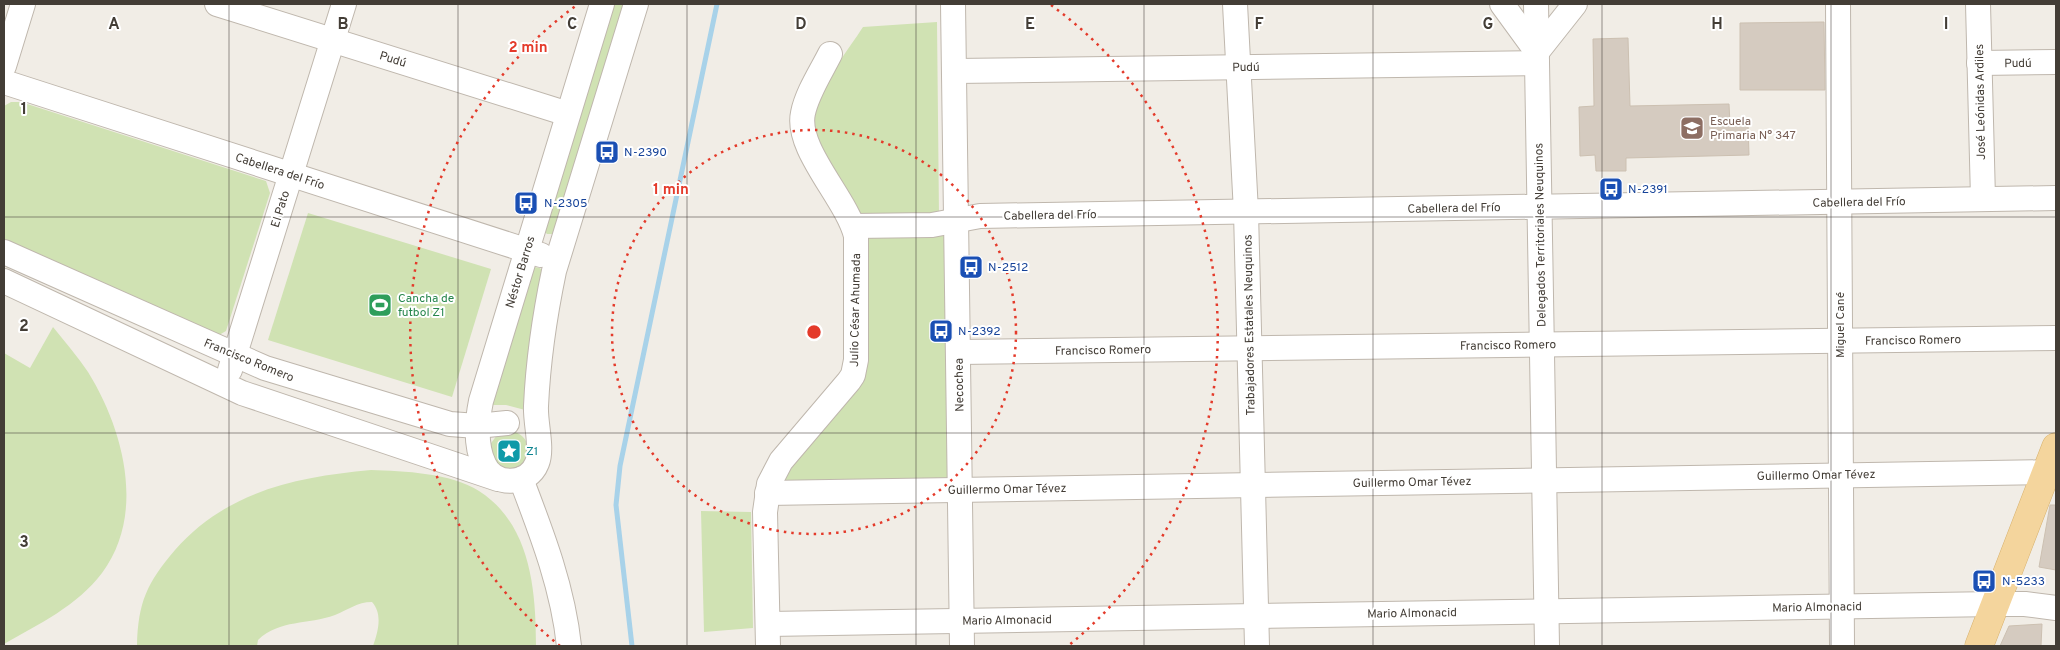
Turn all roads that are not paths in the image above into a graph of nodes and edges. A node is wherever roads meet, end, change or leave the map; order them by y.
1 (23, 4) edge
2 (217, 4) edge
3 (344, 4) edge
4 (602, 4) edge
5 (636, 4) edge
6 (953, 4) edge
7 (1235, 4) edge
8 (1502, 4) edge
9 (1536, 4) edge
10 (1575, 4) edge
11 (1838, 4) edge
12 (1978, 4) edge
13 (333, 40) junction
14 (830, 54) dead end
15 (1537, 57) junction
16 (2056, 62) edge
17 (1979, 63) junction
18 (4, 66) edge
19 (1238, 68) junction
20 (954, 71) junction
21 (4, 82) edge
22 (568, 114) junction
23 (291, 174) junction
24 (2056, 198) edge
25 (1983, 199) junction
26 (1839, 202) junction
27 (1540, 207) junction
28 (1246, 212) junction
29 (957, 220) junction
30 (854, 226) junction
31 (526, 250) junction
32 (4, 252) edge
33 (557, 260) junction
34 (4, 281) edge
35 (2056, 338) edge
36 (1840, 341) junction
37 (1542, 344) junction
38 (1250, 348) junction
39 (959, 352) junction
40 (234, 356) junction
41 (225, 386) junction
42 (507, 423) junction
43 (477, 426) junction
44 (538, 445) junction
45 (2056, 447) edge
46 (481, 455) junction
47 (2051, 472) edge
48 (1841, 475) junction
49 (498, 479) junction
50 (521, 479) junction
51 (1544, 480) junction
52 (1253, 485) junction
53 (961, 490) junction
54 (767, 493) junction
55 (1995, 604) junction
56 (1842, 606) junction
57 (2056, 608) edge
58 (1547, 611) junction
59 (1256, 616) junction
60 (962, 621) junction
61 (768, 635) edge
62 (568, 646) edge
63 (962, 646) edge
64 (1257, 646) edge
65 (1547, 646) edge
66 (1842, 646) edge
67 (1979, 646) edge

1 - 18 street
2 - 13 street, Pudú
3 - 13 street, El Pato
4 - 22 street, Néstor Barros
5 - 33 street
6 - 20 street, Necochea
7 - 19 street, Trabajadores Estatales Neuquinos
8 - 15 street
9 - 15 street, Delegados Territoriales Neuquinos
10 - 15 street
11 - 26 street, Miguel Cané
12 - 17 street, José Leónidas Ardiles
13 - 22 street, Pudú
13 - 23 street, El Pato
14 - 30 street, Julio César Ahumada
15 - 19 street, Pudú
15 - 27 street, Delegados Territoriales Neuquinos
16 - 17 street, Pudú
17 - 25 street, José Leónidas Ardiles
19 - 20 street, Pudú
19 - 28 street, Trabajadores Estatales Neuquinos
20 - 29 street, Necochea
21 - 23 street, Cabellera del Frío
22 - 31 street, Néstor Barros
23 - 31 street, Cabellera del Frío
23 - 40 street, El Pato
24 - 25 street, Cabellera del Frío
25 - 26 street, Cabellera del Frío
26 - 27 street, Cabellera del Frío
26 - 36 street, Miguel Cané
27 - 28 street, Cabellera del Frío
27 - 37 street, Delegados Territoriales Neuquinos
28 - 29 street, Cabellera del Frío
28 - 38 street, Trabajadores Estatales Neuquinos
29 - 30 street, Cabellera del Frío
29 - 39 street, Necochea
30 - 54 street, Julio César Ahumada
31 - 33 street, Cabellera del Frío
31 - 43 street, Néstor Barros
32 - 40 street, Francisco Romero
33 - 44 street
34 - 41 street
35 - 36 street, Francisco Romero
36 - 37 street, Francisco Romero
36 - 48 street, Miguel Cané
37 - 38 street, Francisco Romero
37 - 51 street, Delegados Territoriales Neuquinos
38 - 39 street, Francisco Romero
38 - 52 street, Trabajadores Estatales Neuquinos
39 - 53 street, Necochea
40 - 41 street, El Pato
40 - 43 street, Francisco Romero
41 - 49 street
42 - 43 street, Francisco Romero
42 - 44 street
42 - 46 street
43 - 46 street, Néstor Barros
44 - 50 street
45 - 47 main road
46 - 49 street, Néstor Barros
47 - 48 street, Guillermo Omar Tévez
47 - 55 main road
48 - 51 street, Guillermo Omar Tévez
48 - 56 street, Miguel Cané
49 - 50 street
50 - 62 street
51 - 52 street, Guillermo Omar Tévez
51 - 58 street, Delegados Territoriales Neuquinos
52 - 53 street, Guillermo Omar Tévez
52 - 59 street, Trabajadores Estatales Neuquinos
53 - 54 street, Guillermo Omar Tévez
53 - 60 street, Necochea
54 - 61 street, Julio César Ahumada
55 - 56 street, Mario Almonacid
55 - 57 street, Mario Almonacid
55 - 67 main road
56 - 58 street, Mario Almonacid
56 - 66 street, Miguel Cané
58 - 59 street, Mario Almonacid
58 - 65 street, Delegados Territoriales Neuquinos
59 - 60 street, Mario Almonacid
59 - 64 street, Trabajadores Estatales Neuquinos
60 - 61 street, Mario Almonacid
60 - 63 street, Necochea

